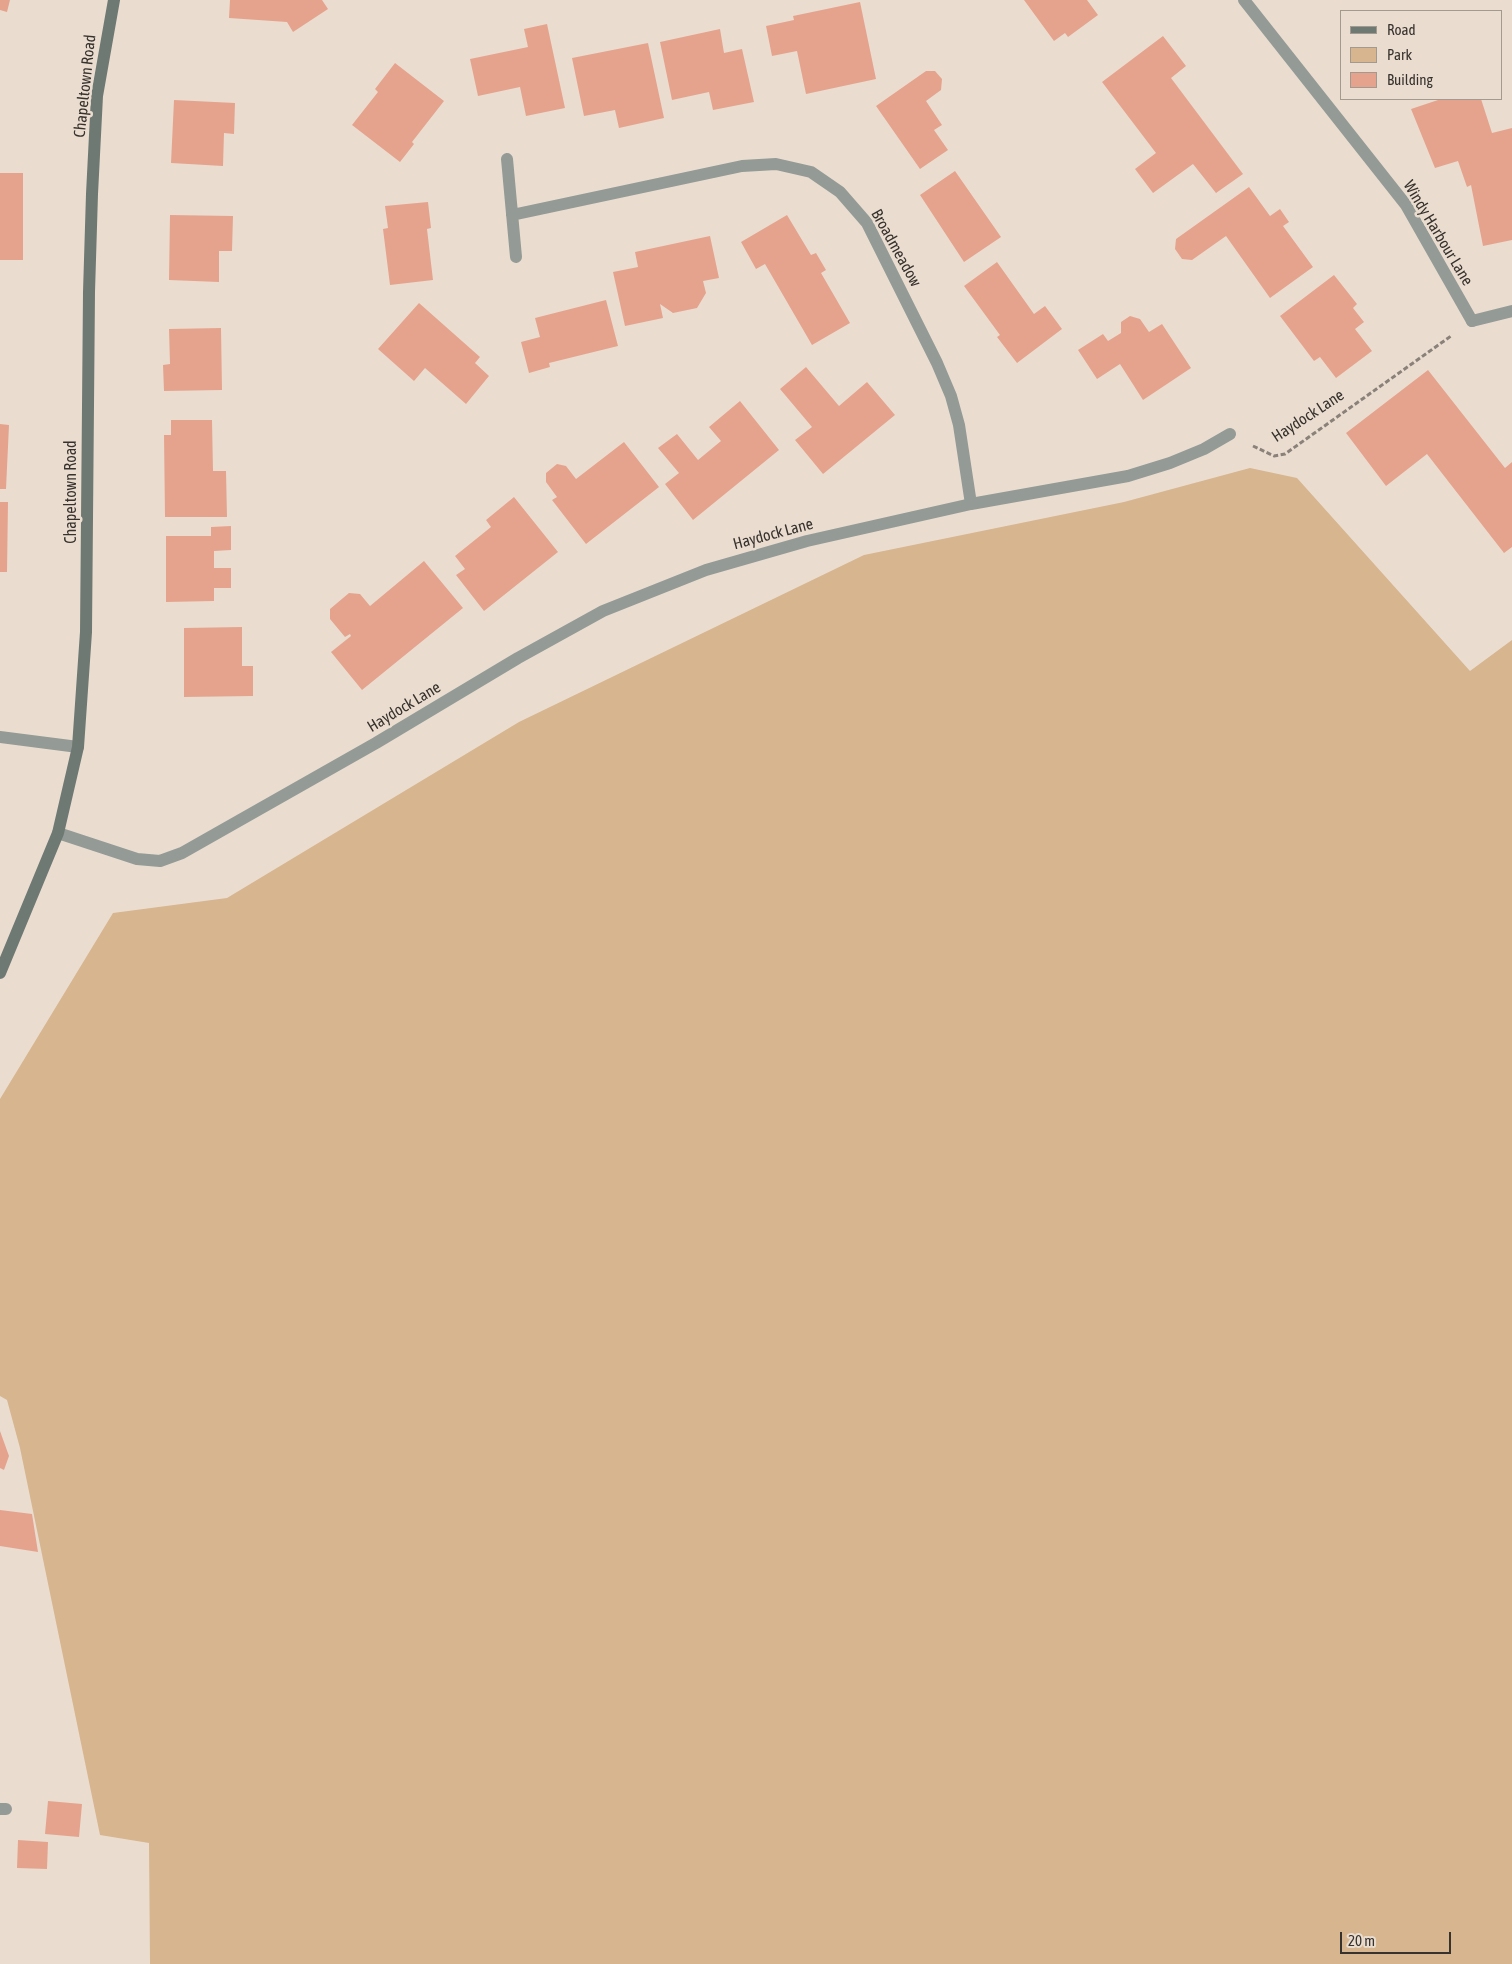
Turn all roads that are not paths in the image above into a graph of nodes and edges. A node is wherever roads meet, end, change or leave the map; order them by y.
1 (114, 0) edge
2 (1244, 0) edge
3 (507, 159) dead end
4 (512, 214) junction
5 (516, 257) dead end
6 (1512, 311) edge
7 (1230, 434) road end
8 (971, 504) junction
9 (0, 737) edge
10 (78, 746) junction
11 (58, 833) junction
12 (0, 973) edge

1 - 10 main road, Chapeltown Road
2 - 6 street, Windy Harbour Lane
3 - 4 street
4 - 5 street
4 - 8 street, Broadmeadow
7 - 8 street, Haydock Lane
8 - 11 street, Haydock Lane
9 - 10 street
10 - 11 main road, Chapeltown Road
11 - 12 main road, Chapeltown Road

